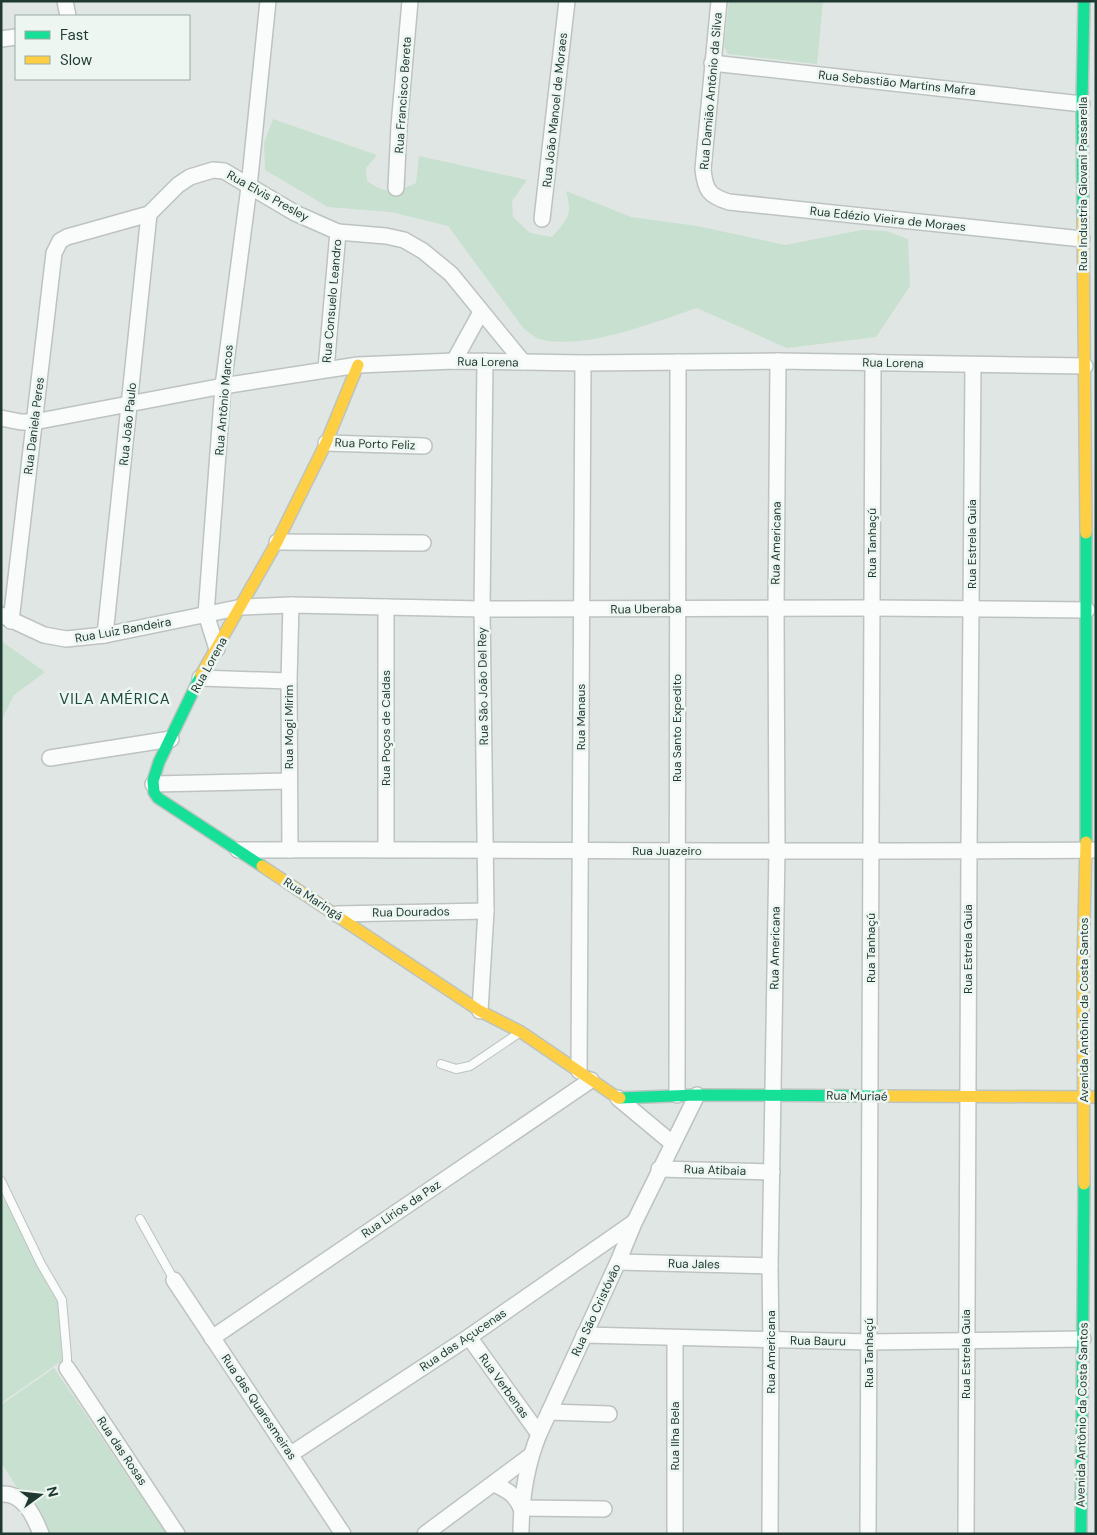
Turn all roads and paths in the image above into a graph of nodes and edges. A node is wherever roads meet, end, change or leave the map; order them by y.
1 (65, 1) edge
2 (268, 1) edge
3 (410, 1) edge
4 (567, 1) edge
5 (719, 1) edge
6 (1084, 1) edge
7 (68, 15) edge
8 (15, 37) edge
9 (1, 39) edge
10 (712, 63) junction
11 (1082, 104) junction
12 (704, 181) joint
13 (248, 187) junction
14 (396, 188) dead end
15 (149, 214) junction
16 (542, 219) dead end
17 (338, 232) junction
18 (67, 237) joint
19 (1082, 239) junction
20 (480, 312) junction
21 (454, 361) junction
22 (485, 361) junction
23 (778, 361) junction
24 (523, 362) junction
25 (678, 362) junction
26 (873, 362) junction
27 (582, 363) junction
28 (358, 365) junction
29 (973, 365) junction
30 (1085, 366) junction
31 (326, 369) junction
32 (223, 386) junction
33 (131, 403) junction
34 (1, 418) edge
35 (34, 422) junction
36 (326, 443) junction
37 (424, 446) dead end
38 (277, 542) junction
39 (423, 543) dead end
40 (291, 605) junction
41 (242, 607) junction
42 (386, 607) junction
43 (677, 608) junction
44 (776, 608) junction
45 (872, 608) junction
46 (482, 609) junction
47 (581, 609) junction
48 (971, 609) junction
49 (1087, 610) junction
50 (206, 614) junction
51 (6, 618) edge
52 (105, 635) junction
53 (217, 649) junction
54 (200, 678) junction
55 (289, 681) junction
56 (172, 739) junction
57 (50, 758) dead end
58 (289, 781) junction
59 (153, 784) junction
60 (386, 849) junction
61 (486, 849) junction
62 (238, 850) junction
63 (290, 850) junction
64 (969, 850) junction
65 (1091, 850) edge
66 (580, 851) junction
67 (677, 851) junction
68 (872, 851) junction
69 (776, 852) junction
70 (486, 911) junction
71 (337, 914) junction
72 (480, 1010) junction
73 (521, 1032) junction
74 (441, 1064) dead end
75 (585, 1076) junction
76 (677, 1095) junction
77 (697, 1095) junction
78 (772, 1095) junction
79 (870, 1096) junction
80 (967, 1096) junction
81 (1090, 1097) edge
82 (618, 1098) junction
83 (672, 1143) junction
84 (659, 1169) junction
85 (772, 1172) junction
86 (1, 1181) edge
87 (140, 1219) dead end
88 (634, 1222) junction
89 (1090, 1238) edge
90 (618, 1262) junction
91 (770, 1266) junction
92 (174, 1280) joint
93 (584, 1336) junction
94 (212, 1338) junction
95 (469, 1338) junction
96 (1082, 1338) junction
97 (675, 1339) junction
98 (771, 1340) junction
99 (966, 1340) junction
100 (869, 1342) junction
101 (67, 1368) joint
102 (550, 1412) junction
103 (609, 1414) dead end
104 (539, 1434) junction
105 (291, 1454) junction
106 (530, 1456) junction
107 (494, 1484) junction
108 (1, 1494) edge
109 (521, 1508) junction
110 (604, 1509) dead end
111 (41, 1534) edge
112 (177, 1534) edge
113 (343, 1534) edge
114 (426, 1534) edge
115 (521, 1534) edge
116 (675, 1534) edge
117 (770, 1534) edge
118 (868, 1534) edge
119 (966, 1534) edge
120 (1081, 1534) edge

1 - 7 street
2 - 13 street, Rua Antônio Marcos
3 - 14 street, Rua Francisco Bereta
4 - 16 street, Rua João Manoel de Moraes
5 - 10 street, Rua Damião Antônio da Silva
6 - 11 street, Rua Industria Giovani Passarella
8 - 9 street
10 - 11 street, Rua Sebastião Martins Mafra
10 - 12 street, Rua Damião Antônio da Silva
11 - 19 street, Rua Industria Giovani Passarella
12 - 19 street, Rua Edézio Vieira de Moraes
13 - 15 street, Rua Elvis Presley
13 - 17 street, Rua Elvis Presley
13 - 32 street, Rua Antônio Marcos
15 - 18 street, Rua Elvis Presley
15 - 33 street, Rua João Paulo
17 - 20 street, Rua Elvis Presley
17 - 31 street, Rua Consuelo Leandro
18 - 35 street, Rua Daniela Peres
19 - 30 street, Rua Industria Giovani Passarella
20 - 21 street
20 - 24 street, Rua Elvis Presley
21 - 22 street, Rua Lorena
21 - 28 street, Rua Lorena
22 - 24 street, Rua Lorena
22 - 46 street, Rua São João Del Rey
23 - 25 street, Rua Lorena
23 - 26 street, Rua Lorena
23 - 44 street, Rua Americana
24 - 27 street, Rua Lorena
25 - 27 street, Rua Lorena
25 - 43 street, Rua Santo Expedito
26 - 29 street, Rua Lorena
26 - 45 street, Rua Tanhaçú
27 - 47 street, Rua Manaus
28 - 31 street
28 - 36 street, Rua Lorena
29 - 30 street, Rua Lorena
29 - 48 street, Rua Estrela Guia
30 - 49 street, Avenida Antônio da Costa Santos
31 - 32 street
32 - 33 street
32 - 50 street, Rua Antônio Marcos
33 - 35 street
33 - 52 street, Rua João Paulo
34 - 35 street
35 - 51 street, Rua Daniela Peres
36 - 37 street, Rua Porto Feliz
36 - 38 street, Rua Lorena
38 - 39 street
38 - 41 street, Rua Lorena
40 - 41 street, Rua Uberaba
40 - 42 street, Rua Uberaba
40 - 55 street, Rua Mogi Mirim
41 - 50 street, Rua Uberaba
41 - 53 street, Rua Lorena
42 - 46 street, Rua Uberaba
42 - 60 street, Rua Poços de Caldas
43 - 44 street, Rua Uberaba
43 - 47 street, Rua Uberaba
43 - 67 street, Rua Santo Expedito
44 - 45 street, Rua Uberaba
44 - 69 street, Rua Americana
45 - 48 street, Rua Uberaba
45 - 68 street, Rua Tanhaçú
46 - 47 street, Rua Uberaba
46 - 61 street, Rua São João Del Rey
47 - 66 street, Rua Manaus
48 - 49 street, Rua Uberaba
48 - 64 street, Rua Estrela Guia
49 - 65 street, Avenida Antônio da Costa Santos
50 - 52 street, Rua Luiz Bandeira
50 - 53 street
51 - 52 street, Rua Luiz Bandeira
53 - 54 street, Rua Lorena
54 - 55 street
54 - 56 street, Rua Lorena
55 - 58 street, Rua Mogi Mirim
56 - 57 street
56 - 59 street, Rua Lorena
58 - 59 street
58 - 63 street, Rua Mogi Mirim
59 - 62 street, Rua Maringá
60 - 61 street, Rua Juazeiro
60 - 63 street, Rua Juazeiro
61 - 66 street, Rua Juazeiro
61 - 70 street, Rua São João Del Rey
62 - 63 street, Rua Juazeiro
62 - 71 street, Rua Maringá
64 - 65 street, Rua Juazeiro
64 - 68 street, Rua Juazeiro
64 - 80 street, Rua Estrela Guia
65 - 81 street, Avenida Antônio da Costa Santos
66 - 67 street, Rua Juazeiro
66 - 75 street, Rua Manaus
67 - 69 street, Rua Juazeiro
67 - 76 street, Rua Santo Expedito
68 - 69 street, Rua Juazeiro
68 - 79 street, Rua Tanhaçú
69 - 78 street, Rua Americana
70 - 71 street, Rua Dourados
70 - 72 street, Rua São João Del Rey
71 - 72 street, Rua Maringá
72 - 73 street
73 - 74 lane
73 - 75 street
75 - 82 street
75 - 94 street, Rua Lírios da Paz
76 - 77 street, Rua Muriaé
76 - 82 street, Rua Muriaé
77 - 78 street, Rua Muriaé
77 - 83 street, Rua São Cristóvão
78 - 79 street, Rua Muriaé
78 - 85 street, Rua Americana
79 - 80 street, Rua Muriaé
79 - 100 street, Rua Tanhaçú
80 - 81 street, Rua Muriaé
80 - 99 street, Rua Estrela Guia
81 - 89 street, Avenida Antônio da Costa Santos
82 - 83 street
83 - 84 street, Rua São Cristóvão
84 - 85 street, Rua Atibaia
84 - 88 street, Rua São Cristóvão
85 - 91 street, Rua Americana
86 - 101 lane
87 - 92 lane
88 - 90 street, Rua São Cristóvão
88 - 95 street, Rua das Açucenas
89 - 96 street, Avenida Antônio da Costa Santos
90 - 91 street, Rua Jales
90 - 93 street, Rua São Cristóvão
91 - 98 street, Rua Americana
92 - 94 street, Rua das Quaresmeiras
93 - 97 street, Rua Bauru
93 - 102 street, Rua São Cristóvão
94 - 105 street, Rua das Quaresmeiras
95 - 104 street, Rua Verbenas
95 - 105 street, Rua das Açucenas
96 - 99 street, Rua Bauru
96 - 120 street, Avenida Antônio da Costa Santos
97 - 98 street, Rua Bauru
97 - 116 street, Rua Ilha Bela
98 - 100 street, Rua Bauru
98 - 117 street, Rua Americana
99 - 100 street, Rua Bauru
99 - 119 street, Rua Estrela Guia
100 - 118 street, Rua Tanhaçú
101 - 112 street, Rua das Rosas
102 - 103 street
102 - 104 street, Rua São Cristóvão
104 - 106 street, Rua São Cristóvão
105 - 113 street, Rua das Quaresmeiras
106 - 107 street
106 - 109 street, Rua São Cristóvão
107 - 109 street
107 - 114 street
108 - 111 street
109 - 110 street
109 - 115 street, Rua São Cristóvão

